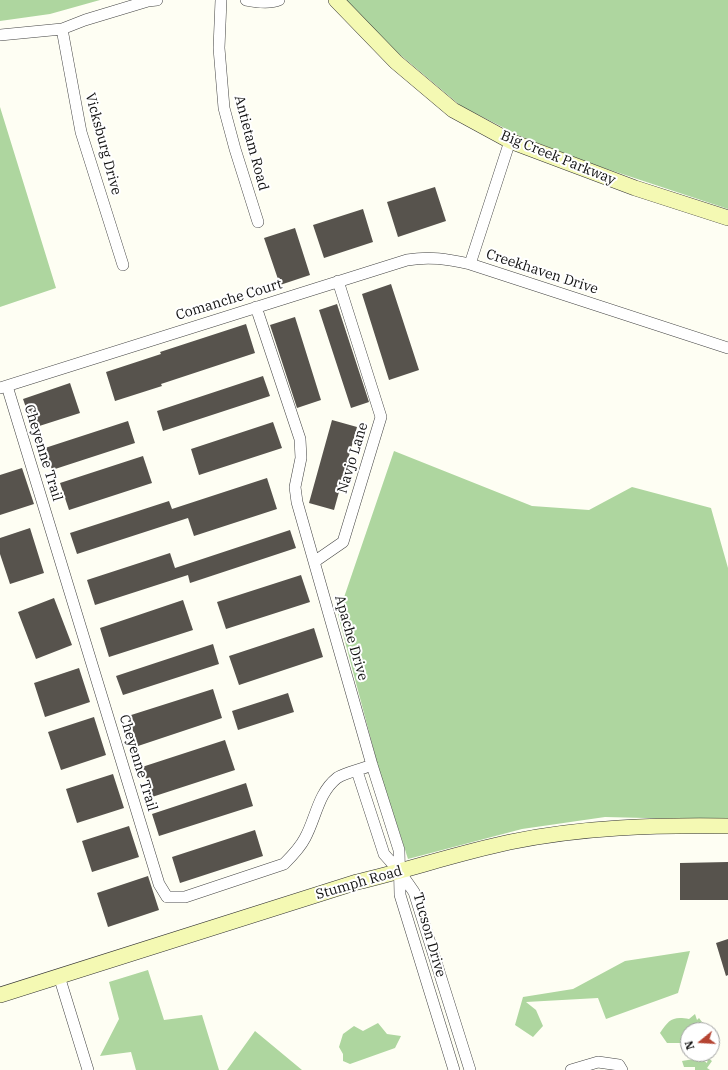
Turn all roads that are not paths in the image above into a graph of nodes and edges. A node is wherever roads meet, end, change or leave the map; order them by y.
1 (157, 0) edge
2 (221, 0) edge
3 (246, 0) edge
4 (279, 0) edge
5 (336, 0) edge
6 (62, 29) junction
7 (0, 35) edge
8 (510, 141) junction
9 (728, 218) edge
10 (258, 222) dead end
11 (123, 264) dead end
12 (470, 264) junction
13 (338, 281) junction
14 (256, 307) junction
15 (728, 348) edge
16 (4, 387) edge
17 (314, 562) junction
18 (372, 765) junction
19 (356, 771) junction
20 (728, 826) edge
21 (400, 872) junction
22 (59, 976) junction
23 (0, 995) edge
24 (621, 1067) edge
25 (88, 1070) edge
26 (454, 1070) edge
27 (470, 1070) edge
28 (571, 1070) edge

1 - 6 street
2 - 10 street, Antietam Road
3 - 4 street
5 - 8 main road, Big Creek Parkway
6 - 7 street
6 - 11 street, Vicksburg Drive
8 - 9 main road, Big Creek Parkway
8 - 12 street, Creekhaven Drive
12 - 13 street, Comanche Court
12 - 15 street, Creekhaven Drive
13 - 14 street, Comanche Court
13 - 17 street, Navjo Lane
14 - 16 street, Comanche Court
14 - 17 street, Apache Drive
16 - 19 street, Cheyenne Trail
17 - 18 street, Apache Drive
18 - 19 street, Cheyenne Trail
18 - 21 street, Apache Drive
19 - 21 street
20 - 21 main road, Stumph Road
21 - 22 main road, Stumph Road
21 - 26 street, Tucson Drive
21 - 27 street, Tucson Drive
22 - 23 main road, Stumph Road
22 - 25 street
24 - 28 street

